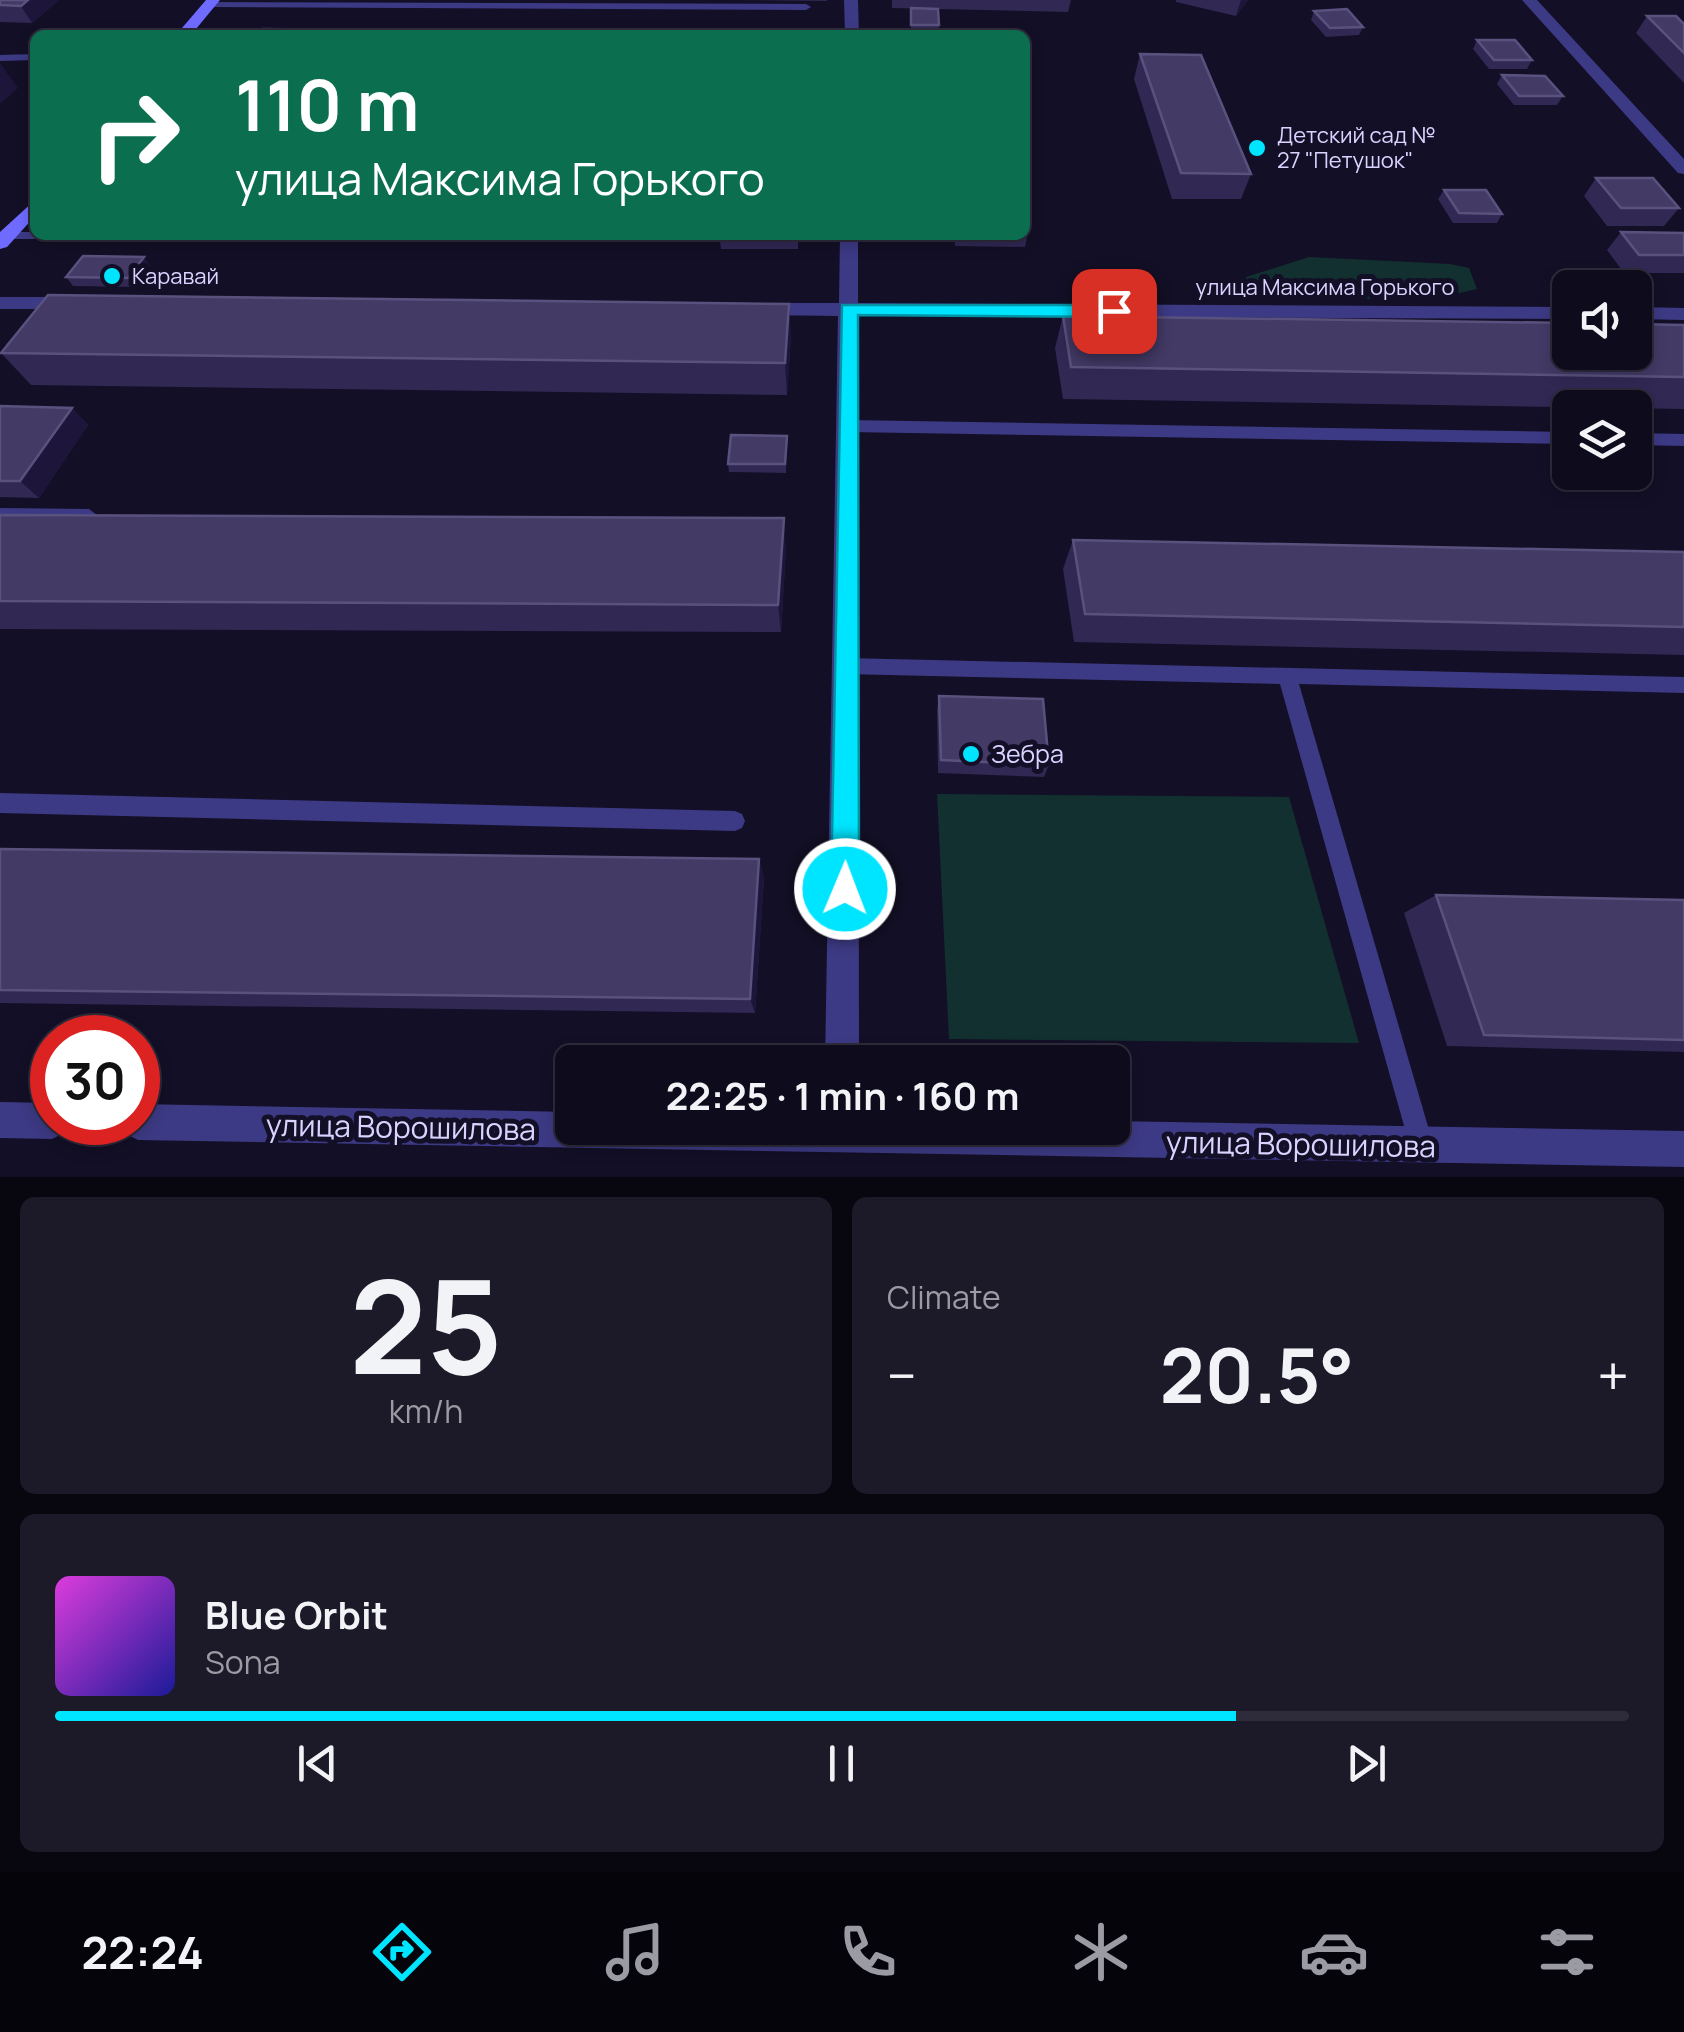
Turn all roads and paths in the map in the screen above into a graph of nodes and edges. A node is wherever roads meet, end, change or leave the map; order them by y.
1 (851, 0) edge
2 (1529, 0) edge
3 (211, 2) edge
4 (806, 8) dead end
5 (187, 30) edge
6 (852, 30) edge
7 (30, 57) edge
8 (0, 58) edge
9 (1683, 166) edge
10 (30, 214) edge
11 (3, 240) edge
12 (30, 240) edge
13 (850, 240) edge
14 (0, 303) edge
15 (99, 304) edge
16 (730, 308) edge
17 (849, 310) junction
18 (1552, 313) edge
19 (1652, 314) edge
20 (1684, 314) edge
21 (848, 426) junction
22 (1552, 438) edge
23 (1652, 439) edge
24 (1684, 440) edge
25 (0, 514) edge
26 (99, 515) edge
27 (845, 666) junction
28 (1287, 676) junction
29 (1684, 686) edge
30 (0, 802) edge
31 (735, 821) dead end
32 (842, 1045) edge
33 (0, 1120) edge
34 (30, 1121) edge
35 (160, 1122) edge
36 (555, 1128) edge
37 (1130, 1140) edge
38 (1422, 1148) junction
39 (1684, 1149) edge

1 - 6 street
2 - 9 street
3 - 4 lane
3 - 5 street
7 - 8 lane
10 - 11 street
11 - 12 lane
13 - 17 street
14 - 15 street
16 - 17 street, улица Максима Горького
17 - 18 street, улица Максима Горького
17 - 21 street
19 - 20 street
21 - 22 lane
21 - 27 street
23 - 24 lane
25 - 26 lane
27 - 28 lane
27 - 32 street
28 - 29 lane
28 - 38 lane
30 - 31 lane
33 - 34 street
35 - 36 street, улица Ворошилова
37 - 38 street, улица Ворошилова
38 - 39 street, улица Ворошилова

